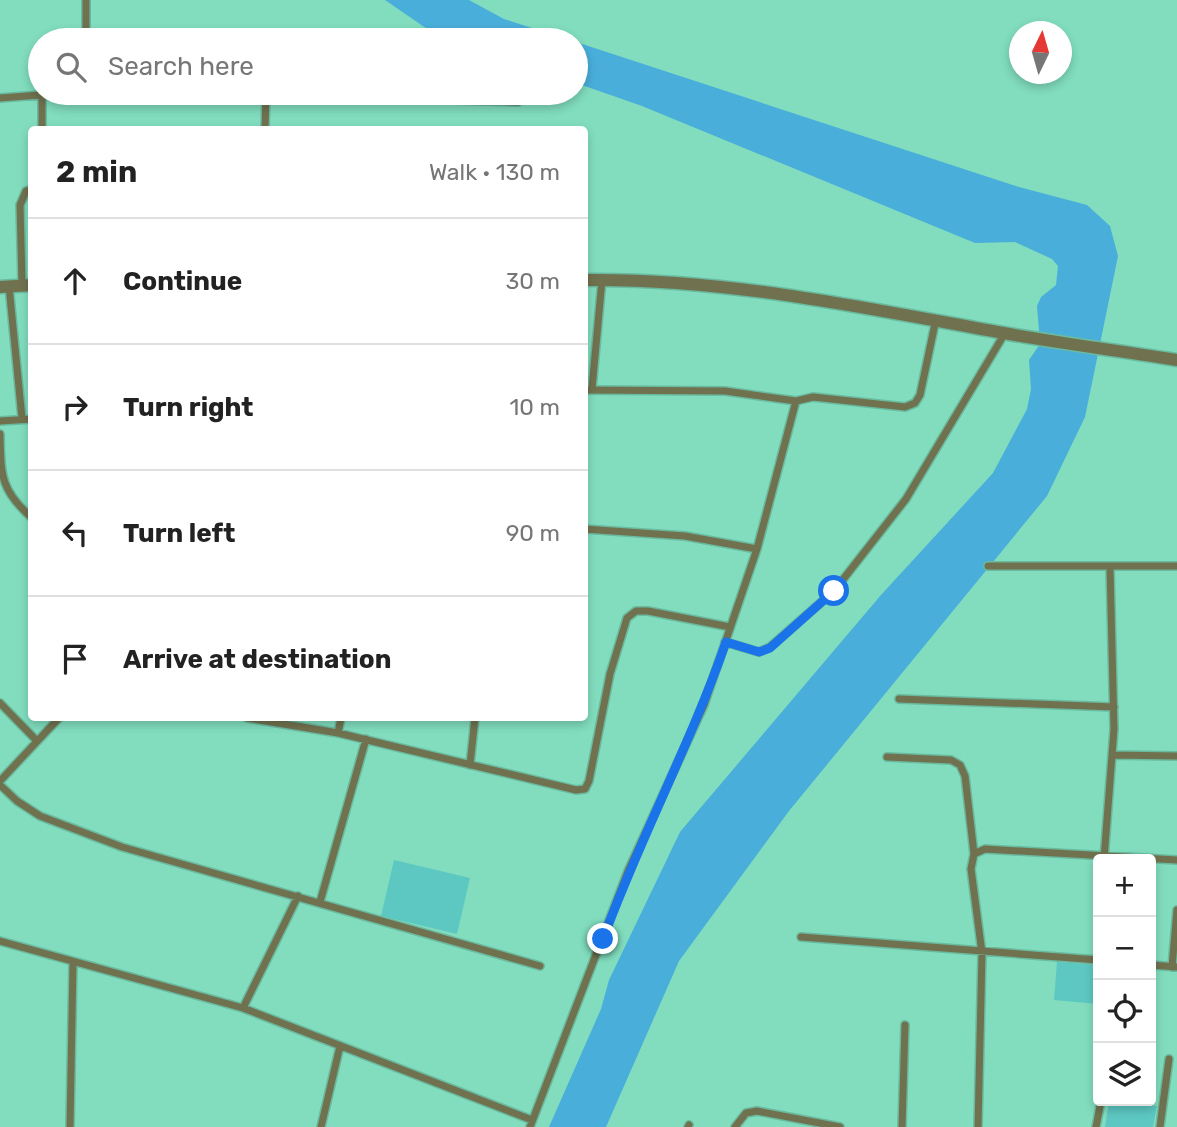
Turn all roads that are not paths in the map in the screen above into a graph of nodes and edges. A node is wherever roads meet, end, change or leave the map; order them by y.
1 (86, 0) edge
2 (86, 28) edge
3 (28, 96) edge
4 (0, 98) edge
5 (42, 105) edge
6 (266, 105) edge
7 (42, 126) edge
8 (265, 126) edge
9 (28, 190) edge
10 (588, 280) edge
11 (602, 280) junction
12 (16, 286) edge
13 (936, 318) junction
14 (1010, 334) junction
15 (1177, 360) edge
16 (588, 389) edge
17 (796, 401) junction
18 (22, 419) junction
19 (28, 419) edge
20 (0, 421) edge
21 (0, 434) edge
22 (28, 515) edge
23 (588, 529) edge
24 (757, 549) junction
25 (988, 566) dead end
26 (1177, 566) edge
27 (1110, 568) junction
28 (730, 627) junction
29 (726, 642) junction
30 (899, 699) dead end
31 (0, 703) edge
32 (1114, 707) junction
33 (56, 721) edge
34 (265, 721) edge
35 (340, 721) edge
36 (475, 721) edge
37 (338, 733) junction
38 (366, 739) junction
39 (36, 740) junction
40 (1112, 755) junction
41 (1177, 756) edge
42 (887, 757) dead end
43 (470, 765) junction
44 (0, 783) edge
45 (974, 854) junction
46 (1104, 854) edge
47 (1093, 857) edge
48 (1156, 859) edge
49 (1177, 860) edge
50 (298, 896) junction
51 (320, 902) junction
52 (1177, 909) edge
53 (801, 937) dead end
54 (0, 941) edge
55 (982, 953) junction
56 (1093, 960) edge
57 (73, 963) junction
58 (1156, 965) edge
59 (540, 966) dead end
60 (1174, 967) edge
61 (243, 1008) junction
62 (905, 1026) dead end
63 (340, 1046) junction
64 (1169, 1059) dead end
65 (1100, 1106) edge
66 (531, 1123) edge
67 (70, 1127) edge
68 (321, 1127) edge
69 (735, 1127) edge
70 (840, 1127) edge
71 (902, 1127) edge
72 (978, 1127) edge
73 (1096, 1127) edge
74 (1160, 1127) edge

1 - 2 street
3 - 4 street
5 - 7 street
6 - 8 street
9 - 12 street
10 - 11 street
11 - 13 street
11 - 16 street
12 - 18 street
13 - 14 street
13 - 17 street
14 - 15 street
14 - 29 street
16 - 17 street
17 - 24 street
18 - 19 street
18 - 20 street
21 - 22 street
23 - 24 street
24 - 28 street
25 - 27 street
26 - 27 street
27 - 32 street
28 - 29 street
28 - 43 street
29 - 66 street
30 - 32 street
31 - 39 street
32 - 40 street
33 - 39 street
34 - 37 street
35 - 37 street
36 - 43 street
37 - 38 street
38 - 43 street
38 - 51 street
39 - 44 street
40 - 41 street
40 - 46 street
42 - 45 street
44 - 50 street
45 - 47 street
45 - 55 street
48 - 49 street
50 - 51 street
50 - 61 street
51 - 59 street
52 - 60 street
53 - 55 street
54 - 57 street
55 - 56 street
55 - 72 street
57 - 61 street
57 - 67 street
58 - 60 street
61 - 63 street
62 - 71 street
63 - 66 street
63 - 68 street
64 - 74 street
65 - 73 street
69 - 70 street

